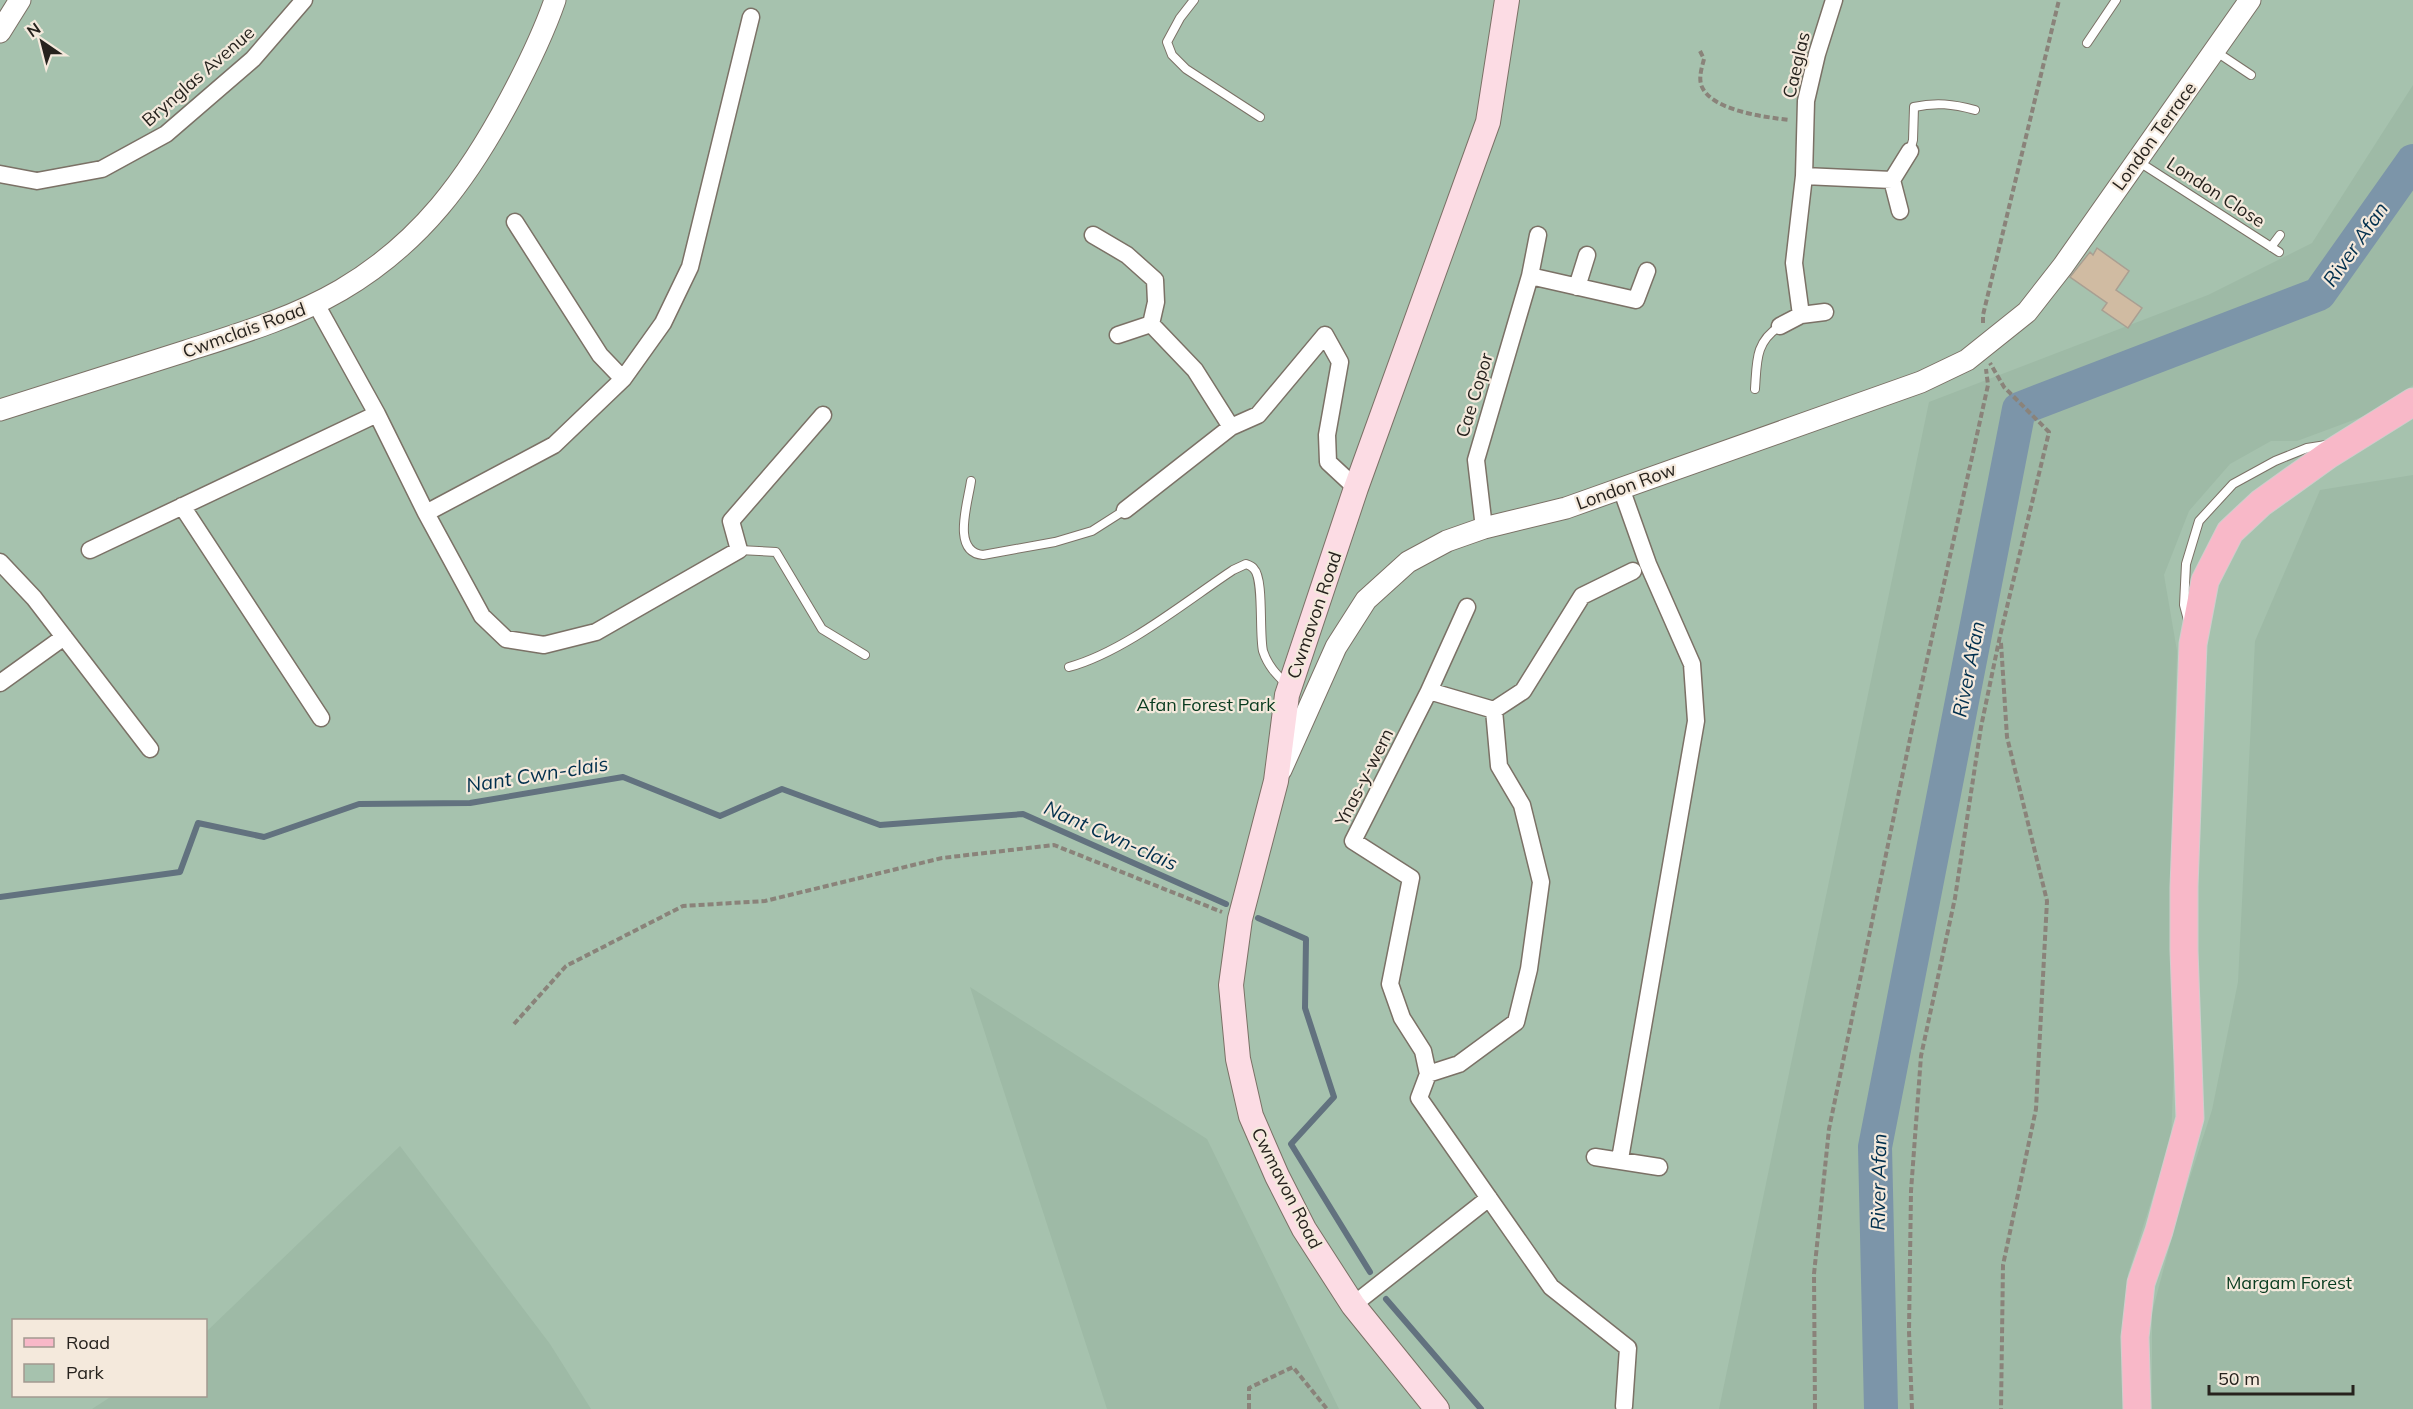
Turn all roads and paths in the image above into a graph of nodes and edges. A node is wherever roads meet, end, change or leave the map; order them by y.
1 (20, 0) edge
2 (304, 0) edge
3 (555, 0) edge
4 (1194, 0) edge
5 (1507, 0) edge
6 (1834, 0) edge
7 (2059, 0) edge
8 (2116, 0) edge
9 (2250, 0) edge
10 (751, 17) dead end
11 (0, 32) edge
12 (2086, 43) dead end
13 (1700, 51) dead end
14 (2215, 51) junction
15 (2251, 75) dead end
16 (1975, 110) dead end
17 (1260, 117) dead end
18 (1805, 122) junction
19 (1910, 151) joint
20 (2136, 160) junction
21 (0, 174) edge
22 (1804, 176) junction
23 (1892, 180) junction
24 (1900, 211) dead end
25 (514, 222) dead end
26 (1093, 235) dead end
27 (1538, 235) dead end
28 (2280, 235) dead end
29 (1587, 255) dead end
30 (1647, 271) dead end
31 (2057, 272) joint
32 (1530, 276) junction
33 (1577, 287) junction
34 (316, 304) junction
35 (1825, 312) dead end
36 (1801, 315) junction
37 (1151, 324) junction
38 (1780, 326) joint
39 (1118, 335) dead end
40 (1982, 350) junction
41 (623, 379) junction
42 (1755, 389) dead end
43 (2413, 402) edge
44 (0, 410) edge
45 (377, 414) junction
46 (823, 415) dead end
47 (1231, 427) junction
48 (971, 481) dead end
49 (1356, 488) junction
50 (1621, 488) junction
51 (182, 506) junction
52 (1125, 510) joint
53 (426, 513) junction
54 (1484, 528) junction
55 (90, 550) dead end
56 (739, 550) junction
57 (0, 562) edge
58 (1633, 571) dead end
59 (1467, 607) dead end
60 (2000, 636) junction
61 (64, 637) junction
62 (865, 655) dead end
63 (1069, 667) dead end
64 (0, 683) edge
65 (1290, 687) junction
66 (1429, 691) junction
67 (1494, 710) junction
68 (321, 718) dead end
69 (150, 749) dead end
70 (1276, 781) junction
71 (1240, 920) junction
72 (514, 1024) dead end
73 (1428, 1074) junction
74 (1595, 1157) dead end
75 (1620, 1159) junction
76 (1659, 1167) dead end
77 (1489, 1198) junction
78 (1353, 1305) junction
79 (1624, 1406) dead end
80 (1249, 1409) edge
81 (1327, 1409) edge
82 (1437, 1409) edge
83 (1815, 1409) edge
84 (1912, 1409) edge
85 (2001, 1409) edge
86 (2137, 1409) edge

1 - 11 street
2 - 21 street, Brynglas Avenue
3 - 34 street, Cwmclais Road
4 - 17 lane
5 - 49 main road, Cwmavon Road
6 - 18 street, Caeglas
7 - 40 path
8 - 12 lane
9 - 14 street, London Terrace
10 - 41 street
13 - 18 path
14 - 15 lane
14 - 20 street, London Terrace
16 - 19 lane
18 - 22 street, Caeglas
19 - 23 street
20 - 28 lane, London Close
20 - 31 street, London Terrace
22 - 23 street
22 - 36 street, Caeglas
23 - 24 street
25 - 41 street
26 - 37 street
27 - 32 street, Cae Copor
29 - 33 street
30 - 33 street
31 - 40 street, London Row
32 - 33 street
32 - 54 street, Cae Copor
34 - 44 street, Cwmclais Road
34 - 45 street
35 - 36 street
36 - 38 street
37 - 39 street
37 - 47 street
38 - 42 lane
40 - 50 street, London Row
40 - 60 path
40 - 83 path
41 - 53 street
43 - 86 main road
45 - 51 street
45 - 53 street
46 - 56 street
47 - 49 street
47 - 52 street
48 - 52 lane
49 - 65 main road, Cwmavon Road
50 - 54 street, London Row
50 - 75 street
51 - 55 street
51 - 68 street
53 - 56 street
54 - 70 street, London Row
56 - 62 lane
57 - 61 street
58 - 67 street
59 - 66 street
60 - 84 path
60 - 85 path
61 - 64 street
61 - 69 street
63 - 65 lane
65 - 70 main road, Cwmavon Road
66 - 67 street
66 - 73 street, Ynas-y-wern
67 - 73 street
70 - 71 main road, Cwmavon Road
71 - 72 path
71 - 78 main road, Cwmavon Road
73 - 77 street, Ynas-y-wern
74 - 75 street
75 - 76 street
77 - 78 street
77 - 79 street, Ynas-y-wern
78 - 82 main road, Cwmavon Road
80 - 81 path

